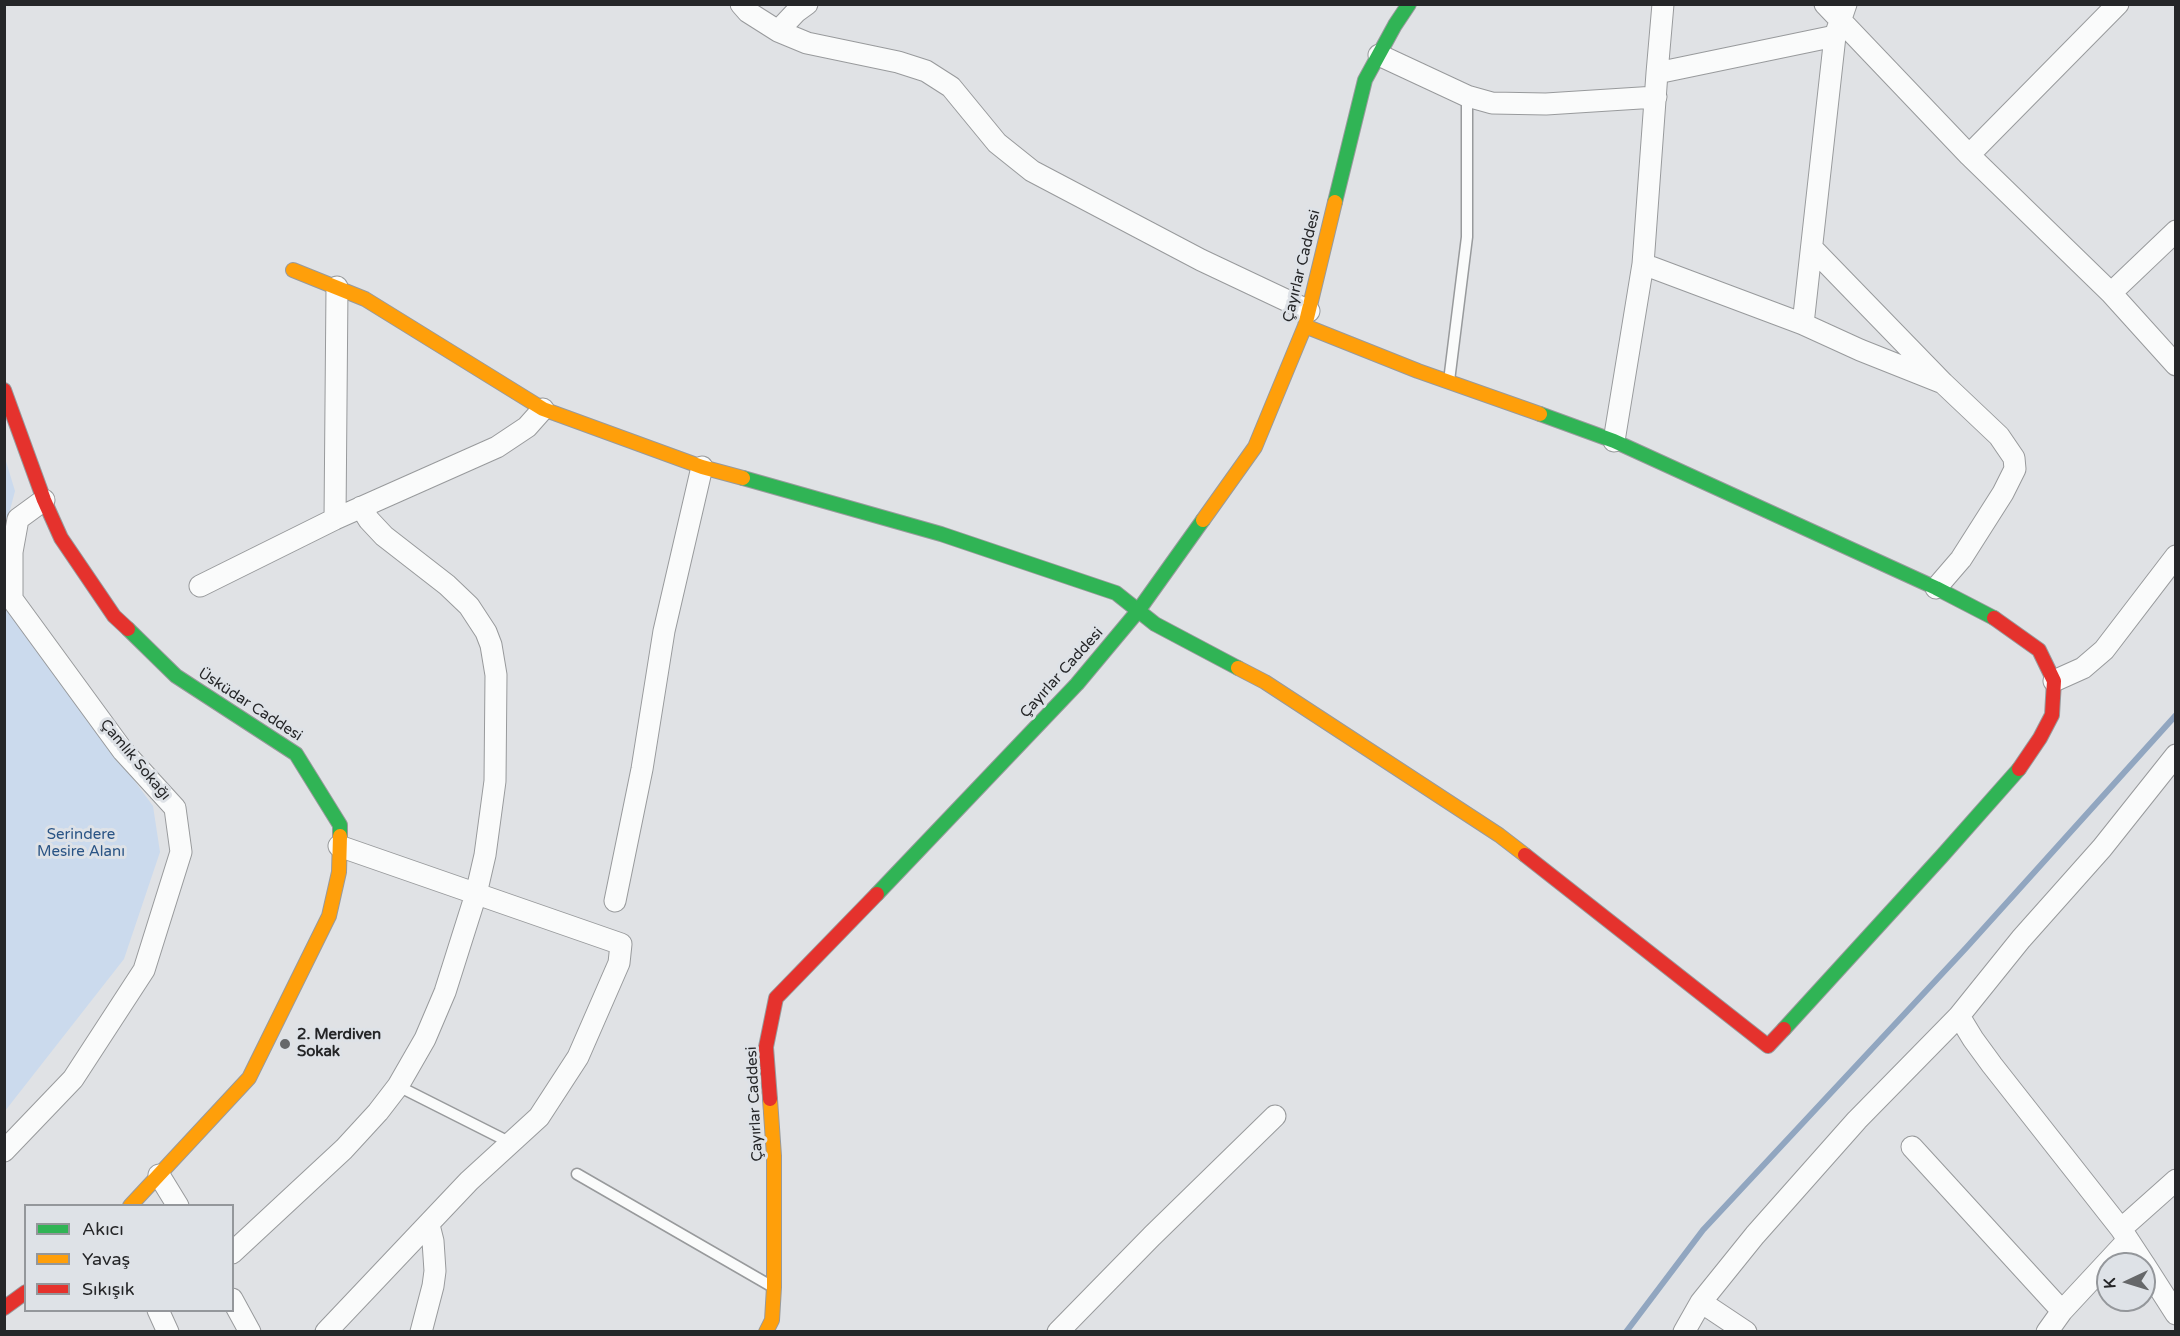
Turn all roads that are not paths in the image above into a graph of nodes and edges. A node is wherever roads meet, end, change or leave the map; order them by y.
1 (741, 4) edge
2 (807, 4) edge
3 (1410, 4) edge
4 (1663, 4) edge
5 (1825, 4) edge
6 (2118, 4) edge
7 (1840, 21) edge
8 (778, 31) junction
9 (1379, 55) junction
10 (1657, 73) junction
11 (1467, 96) junction
12 (1656, 97) junction
13 (1969, 155) junction
14 (2175, 231) edge
15 (1812, 248) junction
16 (1643, 264) junction
17 (293, 270) dead end
18 (337, 287) junction
19 (2111, 293) junction
20 (1307, 318) junction
21 (1803, 324) junction
22 (2175, 365) edge
23 (1449, 381) junction
24 (1942, 382) junction
25 (4, 390) edge
26 (543, 409) junction
27 (1614, 441) junction
28 (702, 467) junction
29 (44, 500) junction
30 (361, 507) junction
31 (335, 519) junction
32 (2175, 555) edge
33 (200, 586) dead end
34 (1936, 588) junction
35 (1138, 611) junction
36 (2054, 681) junction
37 (2175, 755) edge
38 (339, 846) junction
39 (476, 894) junction
40 (615, 901) dead end
41 (1959, 1016) junction
42 (398, 1086) junction
43 (1275, 1116) dead end
44 (511, 1143) junction
45 (1912, 1147) dead end
46 (4, 1151) edge
47 (577, 1173) dead end
48 (159, 1175) junction
49 (2175, 1180) edge
50 (132, 1204) edge
51 (177, 1204) edge
52 (429, 1225) junction
53 (2125, 1235) junction
54 (234, 1251) edge
55 (2136, 1252) edge
56 (2156, 1283) edge
57 (774, 1287) junction
58 (24, 1293) edge
59 (1701, 1302) junction
60 (234, 1303) edge
61 (4, 1308) edge
62 (158, 1312) edge
63 (2175, 1314) edge
64 (2056, 1324) edge
65 (774, 1328) edge
66 (168, 1332) edge
67 (250, 1332) edge
68 (326, 1332) edge
69 (420, 1332) edge
70 (1058, 1332) edge
71 (1684, 1332) edge
72 (1746, 1332) edge

1 - 8 street
2 - 8 street
3 - 9 street, Çayırlar Caddesi
4 - 10 street
5 - 7 street
6 - 13 street
7 - 10 street
7 - 13 street
7 - 15 street
8 - 20 street
9 - 11 street
9 - 20 street, Çayırlar Caddesi
10 - 12 street
11 - 12 street
11 - 23 lane
12 - 16 street
13 - 19 street
14 - 19 street
15 - 21 street
15 - 24 street
16 - 21 street
16 - 27 street
17 - 18 street
18 - 26 street
18 - 31 street
19 - 22 street
20 - 23 street
20 - 35 street, Çayırlar Caddesi
21 - 24 street
23 - 27 street
24 - 34 street
25 - 29 street, Üsküdar Caddesi
26 - 28 street
26 - 30 street
27 - 34 street
28 - 35 street
28 - 40 street
29 - 38 street, Üsküdar Caddesi
29 - 46 street, Çamlık Sokağı
30 - 31 street
30 - 39 street
31 - 33 street
32 - 36 street
34 - 36 street
35 - 36 street
35 - 57 street, Çayırlar Caddesi
37 - 41 street
38 - 39 street
38 - 48 street, Üsküdar Caddesi
39 - 42 street
39 - 44 street
41 - 53 street
41 - 59 street
42 - 44 lane
42 - 54 street
43 - 70 street
44 - 52 street
45 - 64 street
47 - 57 lane
48 - 50 street, Üsküdar Caddesi
48 - 51 street
49 - 53 street
52 - 68 street
52 - 69 street
53 - 55 street
53 - 64 street
56 - 63 street
57 - 65 street, Çayırlar Caddesi
58 - 61 street
59 - 71 street
59 - 72 street
60 - 67 street
62 - 66 street

